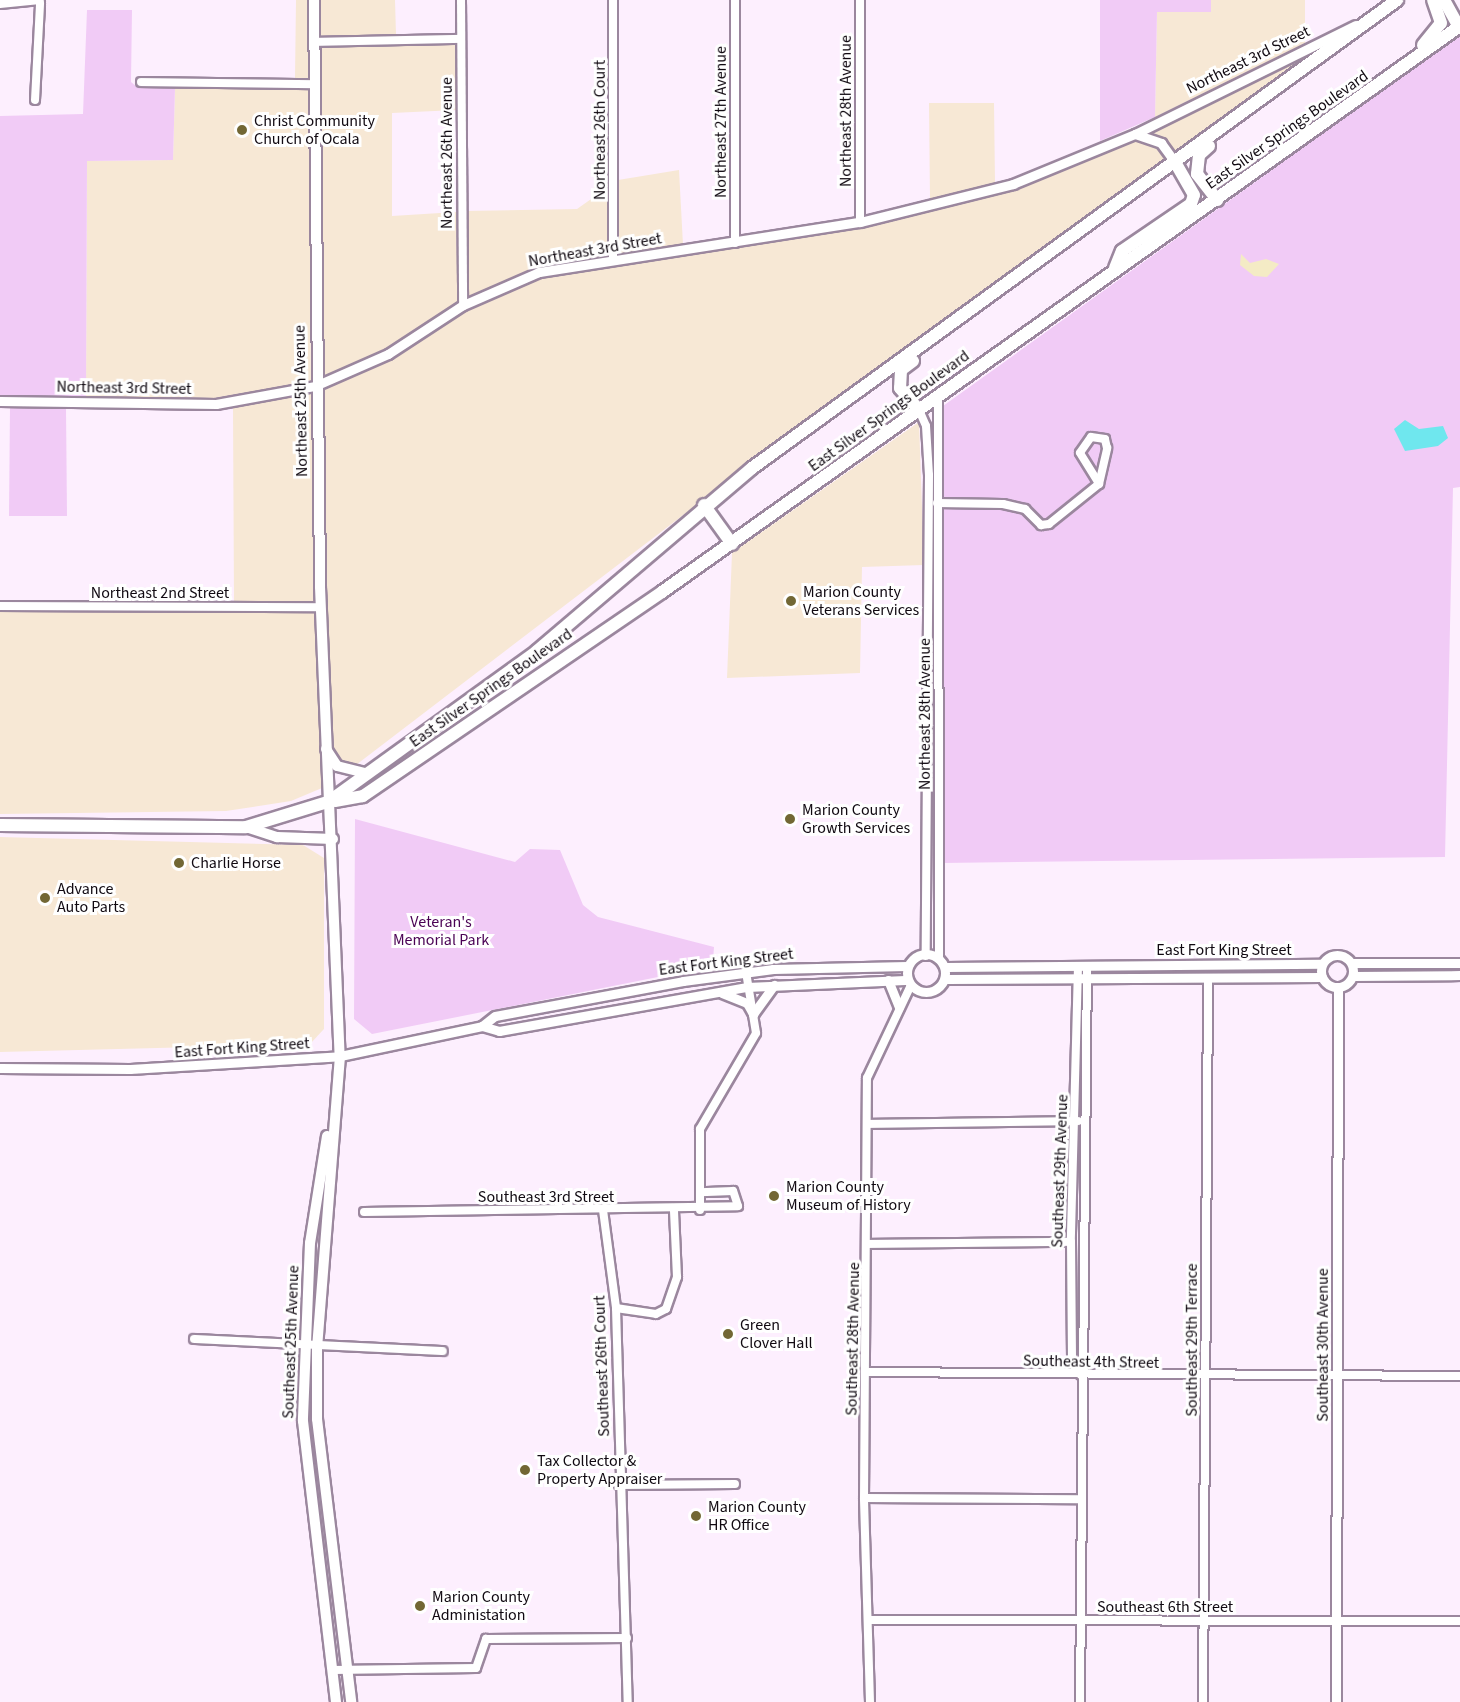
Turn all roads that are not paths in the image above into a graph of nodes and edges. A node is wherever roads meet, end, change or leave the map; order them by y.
1 (314, 0) edge
2 (461, 0) edge
3 (613, 0) edge
4 (735, 0) edge
5 (860, 0) edge
6 (1397, 0) edge
7 (1434, 0) edge
8 (1444, 0) edge
9 (40, 2) edge
10 (0, 4) edge
11 (1375, 16) junction
12 (1460, 26) edge
13 (461, 39) junction
14 (314, 42) junction
15 (141, 82) dead end
16 (313, 84) junction
17 (1277, 87) junction
18 (35, 100) dead end
19 (1332, 121) junction
20 (1135, 134) junction
21 (1175, 162) junction
22 (1216, 200) junction
23 (860, 222) junction
24 (735, 243) junction
25 (613, 260) junction
26 (1115, 268) junction
27 (997, 292) junction
28 (463, 305) junction
29 (315, 386) junction
30 (938, 396) junction
31 (0, 401) edge
32 (919, 410) junction
33 (1099, 484) junction
34 (929, 503) junction
35 (941, 503) junction
36 (705, 505) junction
37 (732, 544) junction
38 (0, 606) edge
39 (321, 607) junction
40 (324, 746) junction
41 (372, 773) junction
42 (328, 802) junction
43 (0, 825) edge
44 (246, 826) junction
45 (333, 839) junction
46 (926, 956) junction
47 (939, 959) junction
48 (1352, 963) junction
49 (1460, 963) edge
50 (1322, 964) junction
51 (907, 966) junction
52 (1083, 966) junction
53 (946, 967) junction
54 (746, 972) junction
55 (1460, 975) edge
56 (1353, 976) junction
57 (1322, 977) junction
58 (947, 979) junction
59 (1208, 979) junction
60 (888, 980) junction
61 (1082, 980) junction
62 (908, 983) junction
63 (774, 985) junction
64 (747, 987) junction
65 (1338, 988) junction
66 (716, 992) junction
67 (899, 1007) junction
68 (753, 1014) junction
69 (482, 1026) junction
70 (340, 1056) junction
71 (0, 1068) edge
72 (1076, 1121) junction
73 (1088, 1121) junction
74 (867, 1124) junction
75 (700, 1192) junction
76 (603, 1210) junction
77 (674, 1210) junction
78 (700, 1210) junction
79 (364, 1212) dead end
80 (1071, 1242) junction
81 (867, 1244) junction
82 (616, 1308) junction
83 (194, 1339) dead end
84 (303, 1345) junction
85 (317, 1346) junction
86 (443, 1351) dead end
87 (866, 1372) junction
88 (1080, 1374) junction
89 (1460, 1376) edge
90 (1205, 1377) junction
91 (1338, 1378) junction
92 (735, 1484) dead end
93 (619, 1485) junction
94 (864, 1498) junction
95 (1080, 1499) junction
96 (870, 1620) junction
97 (1203, 1620) junction
98 (1079, 1621) junction
99 (1336, 1621) junction
100 (1460, 1621) edge
101 (627, 1638) junction
102 (348, 1669) junction
103 (333, 1670) junction
104 (336, 1702) edge
105 (351, 1702) edge
106 (628, 1702) edge
107 (870, 1702) edge
108 (1080, 1702) edge
109 (1203, 1702) edge
110 (1336, 1702) edge

1 - 14 main road, Northeast 25th Avenue
2 - 13 street, Northeast 26th Avenue
3 - 25 street, Northeast 26th Court
4 - 24 street, Northeast 27th Avenue
5 - 23 street, Northeast 28th Avenue
6 - 11 main road, East Silver Springs Boulevard
7 - 19 main road
8 - 12 main road
9 - 10 street
9 - 18 street
11 - 17 main road, East Silver Springs Boulevard
11 - 20 street, Northeast 3rd Street
12 - 19 main road, East Silver Springs Boulevard
13 - 14 street
13 - 28 street, Northeast 26th Avenue
14 - 16 main road, Northeast 25th Avenue
15 - 16 street
16 - 29 main road, Northeast 25th Avenue
17 - 21 main road, East Silver Springs Boulevard
17 - 22 main road
19 - 22 main road, East Silver Springs Boulevard
20 - 21 street
20 - 23 street, Northeast 3rd Street
21 - 26 main road
21 - 27 main road, East Silver Springs Boulevard
22 - 26 main road, East Silver Springs Boulevard
23 - 24 street, Northeast 3rd Street
24 - 25 street, Northeast 3rd Street
25 - 28 street, Northeast 3rd Street
26 - 30 main road, East Silver Springs Boulevard
27 - 32 main road
27 - 36 main road, East Silver Springs Boulevard
28 - 29 street, Northeast 3rd Street
29 - 31 street, Northeast 3rd Street
29 - 39 main road, Northeast 25th Avenue
30 - 32 main road, East Silver Springs Boulevard
30 - 35 street, Northeast 28th Avenue
32 - 34 street, Northeast 28th Avenue
32 - 37 main road, East Silver Springs Boulevard
33 - 33 street
33 - 35 street
34 - 35 street
34 - 46 street, Northeast 28th Avenue
35 - 47 street, Northeast 28th Avenue
36 - 37 main road
36 - 41 main road, East Silver Springs Boulevard
37 - 42 main road, East Silver Springs Boulevard
38 - 39 street, Northeast 2nd Street
39 - 40 main road, Northeast 25th Avenue
40 - 41 main road
40 - 42 main road, Northeast 25th Avenue
41 - 42 main road, East Silver Springs Boulevard
42 - 44 main road, East Silver Springs Boulevard
42 - 45 main road, Southeast 25th Avenue
43 - 44 main road, East Silver Springs Boulevard
44 - 45 main road
45 - 70 main road, Southeast 25th Avenue
46 - 47 street
46 - 51 street
47 - 53 street
48 - 49 street, East Fort King Street
48 - 50 street, East Fort King Street
48 - 56 street
50 - 52 street, East Fort King Street
50 - 57 street
51 - 54 street, East Fort King Street
51 - 62 street
52 - 53 street, East Fort King Street
52 - 61 street, Southeast 29th Avenue
53 - 58 street
54 - 64 street
54 - 69 street, East Fort King Street
55 - 56 street
56 - 65 street
57 - 59 street, East Fort King Street
57 - 65 street
58 - 61 street, East Fort King Street
58 - 62 street
59 - 61 street, East Fort King Street
59 - 90 street, Southeast 29th Terrace
60 - 62 street, East Fort King Street
60 - 63 street, East Fort King Street
60 - 67 street
61 - 72 street, Southeast 29th Avenue
61 - 73 street, Southeast 29th Avenue
62 - 67 street, Southeast 28th Avenue
63 - 64 street, East Fort King Street
63 - 68 street
64 - 66 street, East Fort King Street
64 - 68 street
65 - 91 street, Southeast 30th Avenue
66 - 68 street
66 - 69 street, East Fort King Street
67 - 74 street, Southeast 28th Avenue
68 - 75 street
69 - 70 street, East Fort King Street
70 - 71 street, East Fort King Street
70 - 84 main road, Southeast 25th Avenue
70 - 85 main road, Southeast 25th Avenue
72 - 73 street
72 - 74 street
72 - 80 street, Southeast 29th Avenue
73 - 88 street, Southeast 29th Avenue
74 - 81 street, Southeast 28th Avenue
75 - 78 street
75 - 78 street, Southeast 3rd Street
76 - 77 street, Southeast 3rd Street
76 - 79 street, Southeast 3rd Street
76 - 82 street, Southeast 26th Court
77 - 78 street, Southeast 3rd Street
77 - 82 street
80 - 81 street
80 - 88 street, Southeast 29th Avenue
81 - 87 street, Southeast 28th Avenue
82 - 93 street, Southeast 26th Court
83 - 84 street
84 - 85 street
84 - 103 main road, Southeast 25th Avenue
85 - 86 street
85 - 102 main road, Southeast 25th Avenue
87 - 88 street, Southeast 4th Street
87 - 94 street, Southeast 28th Avenue
88 - 90 street, Southeast 4th Street
88 - 95 street, Southeast 29th Avenue
89 - 91 street, Southeast 4th Street
90 - 91 street, Southeast 4th Street
90 - 97 street, Southeast 29th Terrace
91 - 99 street, Southeast 30th Avenue
92 - 93 street
93 - 101 street, Southeast 26th Court
94 - 95 street
94 - 96 street, Southeast 28th Avenue
95 - 98 street, Southeast 29th Avenue
96 - 98 street, Southeast 6th Street
96 - 107 street, Southeast 28th Avenue
97 - 98 street, Southeast 6th Street
97 - 99 street, Southeast 6th Street
97 - 109 street, Southeast 29th Terrace
98 - 108 street, Southeast 29th Avenue
99 - 100 street, Southeast 6th Street
99 - 110 street, Southeast 30th Avenue
101 - 102 street
101 - 106 street, Southeast 26th Court
102 - 103 street
102 - 105 main road, Southeast 25th Avenue
103 - 104 main road, Southeast 25th Avenue

